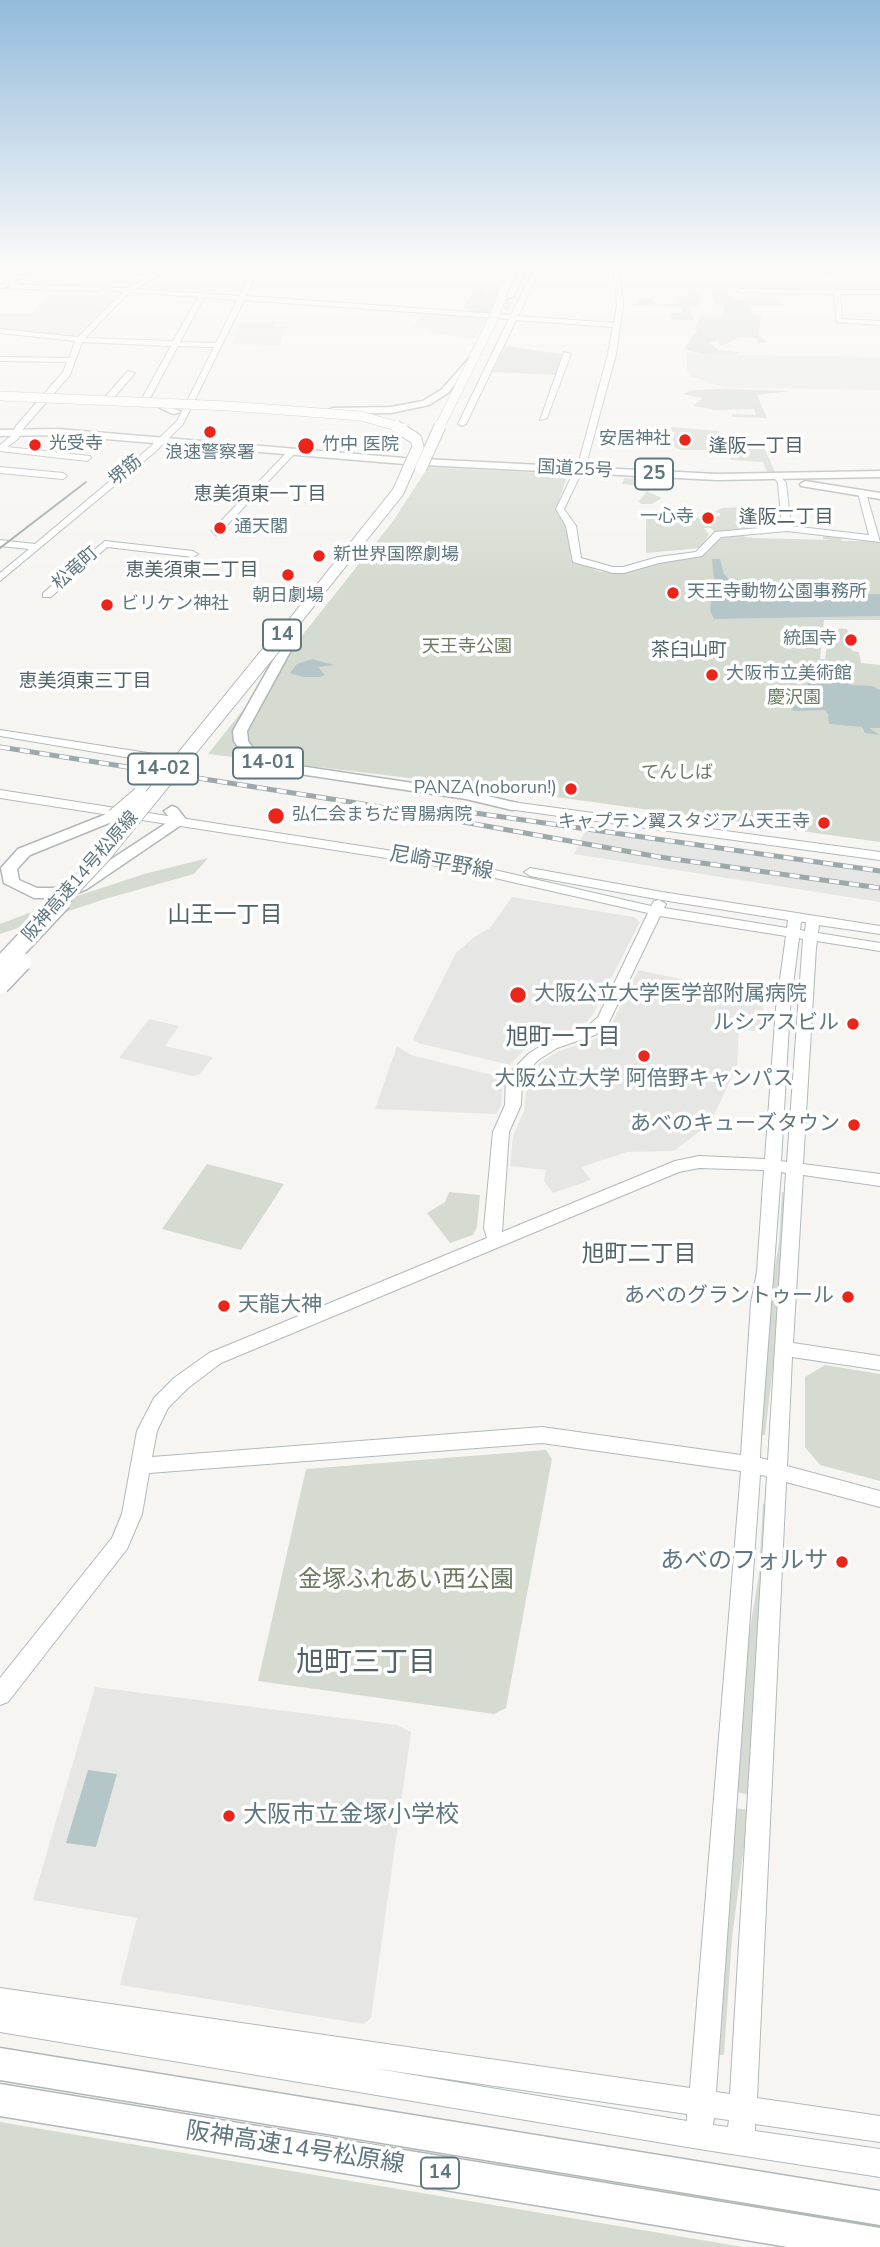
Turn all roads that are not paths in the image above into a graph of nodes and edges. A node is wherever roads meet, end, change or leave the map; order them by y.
1 (67, 370) edge
2 (162, 370) edge
3 (207, 370) edge
4 (462, 370) edge
5 (467, 370) edge
6 (488, 370) edge
7 (561, 370) edge
8 (606, 370) edge
9 (131, 373) dead end
10 (0, 397) edge
11 (107, 400) dead end
12 (140, 404) junction
13 (228, 406) junction
14 (177, 410) dead end
15 (543, 418) dead end
16 (462, 424) dead end
17 (0, 433) edge
18 (16, 433) junction
19 (163, 440) junction
20 (0, 449) edge
21 (293, 451) junction
22 (86, 458) dead end
23 (0, 470) edge
24 (578, 470) junction
25 (841, 474) junction
26 (880, 474) edge
27 (63, 476) dead end
28 (777, 476) junction
29 (862, 493) junction
30 (880, 495) edge
31 (224, 523) tunnel mouth
32 (787, 528) junction
33 (877, 538) edge
34 (0, 543) edge
35 (37, 547) junction
36 (192, 554) dead end
37 (0, 578) edge
38 (47, 595) dead end
39 (290, 641) junction
40 (212, 721) junction
41 (0, 733) edge
42 (167, 760) dead end
43 (0, 784) edge
44 (0, 794) edge
45 (22, 796) junction
46 (0, 801) edge
47 (512, 807) joint
48 (176, 816) junction
49 (880, 856) edge
50 (659, 903) junction
51 (802, 926) junction
52 (880, 930) edge
53 (880, 947) edge
54 (0, 967) edge
55 (0, 985) edge
56 (773, 1166) junction
57 (796, 1169) junction
58 (880, 1180) edge
59 (496, 1240) junction
60 (785, 1349) junction
61 (880, 1363) edge
62 (751, 1464) junction
63 (141, 1466) junction
64 (778, 1470) junction
65 (880, 1499) edge
66 (0, 1695) edge
67 (0, 2001) edge
68 (0, 2019) edge
69 (0, 2064) edge
70 (0, 2099) edge
71 (701, 2102) junction
72 (742, 2109) junction
73 (880, 2129) edge
74 (699, 2136) junction
75 (741, 2142) junction
76 (880, 2163) edge
77 (880, 2208) edge
78 (880, 2245) edge

1 - 18 street
2 - 12 street
3 - 19 street, 堺筋
4 - 13 highway, bridge
5 - 39 highway, 阪神高速14号松原線 / 14, bridge
6 - 16 street
7 - 15 street
8 - 24 street
9 - 11 street
10 - 12 highway, bridge
10 - 13 highway, bridge
12 - 14 highway
13 - 40 highway, 阪神高速14号松原線 / 14, bridge
17 - 18 highway, 25
18 - 19 highway, 25
18 - 20 street
19 - 21 highway, 25
19 - 35 street, 堺筋
20 - 22 street
21 - 24 highway, 国道25号 / 25
21 - 31 street
23 - 27 street
24 - 28 highway, 国道25号 / 25
24 - 32 street
25 - 26 highway, 国道25号 / 25
25 - 28 highway, 国道25号 / 25
25 - 30 highway
28 - 29 highway, 国道25号 / 25
28 - 32 street
29 - 30 highway, 国道25号 / 25
29 - 33 street
32 - 33 street
34 - 35 street
35 - 37 street, 堺筋
36 - 38 street, 松竜町
39 - 47 highway, 14-01
39 - 55 highway, 阪神高速14号松原線 / 14, bridge
40 - 48 highway, 14-02, bridge
40 - 54 highway, 阪神高速14号松原線 / 14, bridge
41 - 42 street
43 - 48 street, 尼崎平野線
44 - 45 street, 尼崎平野線
45 - 46 street
45 - 48 street, 尼崎平野線
47 - 49 street
48 - 50 street, 尼崎平野線
50 - 51 street, 尼崎平野線
50 - 59 street
51 - 52 street, 尼崎平野線
51 - 53 street, 尼崎平野線
51 - 56 street
51 - 57 street
56 - 57 street
56 - 59 street
56 - 62 street
57 - 58 street
57 - 60 street
59 - 63 street
60 - 61 street
60 - 64 street
62 - 63 street
62 - 64 street
62 - 71 street
63 - 66 street
64 - 65 street
64 - 72 street
67 - 71 street
68 - 74 street
69 - 77 highway, 阪神高速14号松原線 / 14
70 - 78 highway, 阪神高速14号松原線 / 14
71 - 72 street
71 - 74 street
72 - 73 street
72 - 75 street
74 - 75 street
75 - 76 street

